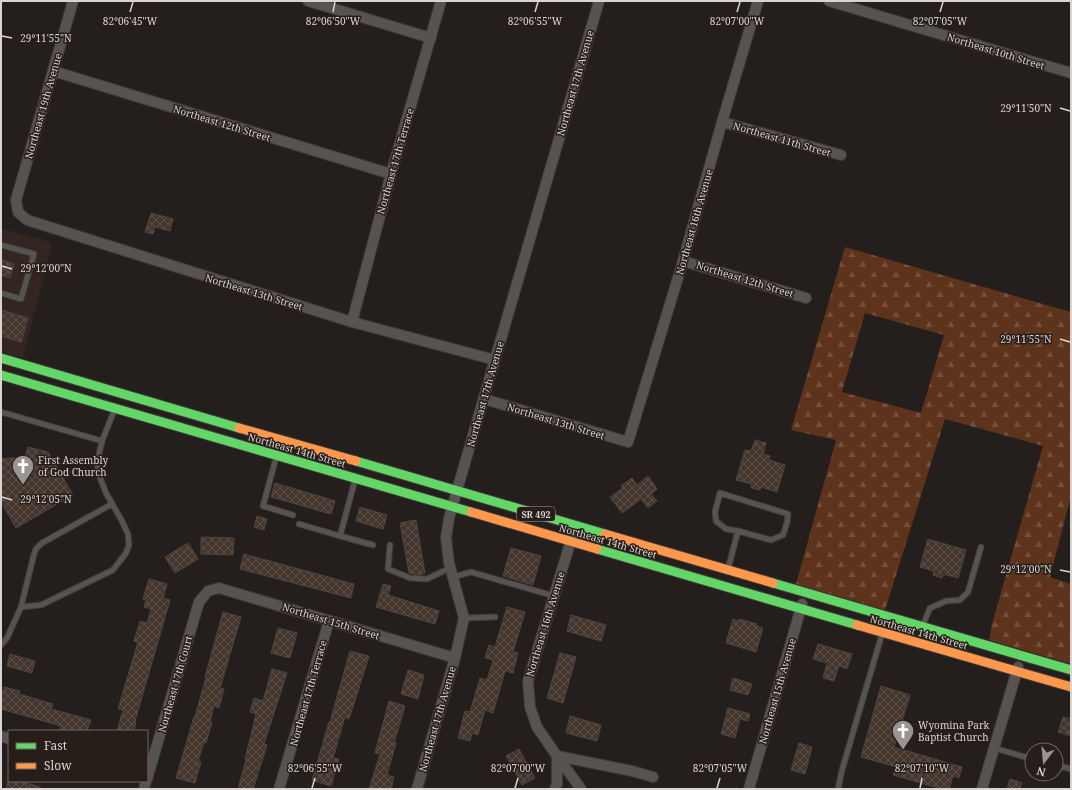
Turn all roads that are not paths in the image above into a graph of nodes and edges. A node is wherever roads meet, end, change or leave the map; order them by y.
1 (72, 1) edge
2 (308, 1) edge
3 (441, 1) edge
4 (599, 1) edge
5 (758, 1) edge
6 (829, 1) edge
7 (431, 38) junction
8 (53, 71) junction
9 (1071, 73) edge
10 (722, 122) junction
11 (841, 155) dead end
12 (391, 174) junction
13 (18, 212) joint
14 (1, 245) edge
15 (683, 261) junction
16 (1, 293) edge
17 (806, 298) dead end
18 (352, 322) junction
19 (1, 358) edge
20 (495, 360) junction
21 (1, 375) edge
22 (484, 399) junction
23 (117, 400) junction
24 (1, 412) edge
25 (102, 441) junction
26 (628, 442) joint
27 (277, 456) junction
28 (356, 479) junction
29 (457, 491) junction
30 (112, 504) junction
31 (452, 507) junction
32 (293, 515) dead end
33 (299, 524) dead end
34 (575, 525) junction
35 (738, 531) junction
36 (340, 536) junction
37 (571, 541) junction
38 (373, 545) dead end
39 (390, 545) dead end
40 (980, 547) dead end
41 (728, 570) junction
42 (451, 572) junction
43 (208, 591) joint
44 (805, 592) junction
45 (554, 596) junction
46 (21, 607) junction
47 (801, 609) junction
48 (495, 617) dead end
49 (464, 618) junction
50 (329, 620) junction
51 (922, 626) junction
52 (882, 633) junction
53 (1, 645) edge
54 (1022, 655) junction
55 (455, 658) junction
56 (1071, 670) edge
57 (1017, 672) junction
58 (1071, 687) edge
59 (994, 748) junction
60 (557, 756) junction
61 (1024, 757) edge
62 (148, 776) edge
63 (653, 777) dead end
64 (279, 789) edge
65 (417, 789) edge
66 (556, 789) edge
67 (581, 789) edge
68 (749, 789) edge
69 (838, 789) edge
70 (982, 789) edge

1 - 8 street, Northeast 19th Avenue
2 - 7 street
3 - 7 street, Northeast 17th Terrace
4 - 20 street, Northeast 17th Avenue
5 - 10 street, Northeast 16th Avenue
6 - 9 street, Northeast 10th Street
7 - 12 street, Northeast 17th Terrace
8 - 12 street, Northeast 12th Street
8 - 13 street, Northeast 19th Avenue
10 - 11 street, Northeast 11th Street
10 - 15 street, Northeast 16th Avenue
12 - 18 street, Northeast 17th Terrace
13 - 18 street, Northeast 13th Street
14 - 16 lane
15 - 17 street, Northeast 12th Street
15 - 26 street, Northeast 16th Avenue
18 - 20 street, Northeast 13th Street
19 - 23 main road, Northeast 14th Street / SR 492
20 - 22 street, Northeast 17th Avenue
21 - 23 main road, Northeast 14th Street / SR 492
22 - 26 street, Northeast 13th Street
22 - 29 street, Northeast 17th Avenue
23 - 25 lane
23 - 27 main road, Northeast 14th Street / SR 492
23 - 29 main road, Northeast 14th Street / SR 492
24 - 25 lane
25 - 30 lane
27 - 28 main road, Northeast 14th Street / SR 492
27 - 32 lane
28 - 31 main road, Northeast 14th Street / SR 492
28 - 36 lane
29 - 31 street, Northeast 17th Avenue
29 - 34 main road, Northeast 14th Street / SR 492
30 - 46 lane
30 - 46 lane
31 - 37 main road, Northeast 14th Street / SR 492
31 - 42 street, Northeast 17th Avenue
33 - 36 lane
34 - 37 street, Northeast 16th Avenue
34 - 41 main road, Northeast 14th Street / SR 492
35 - 35 lane
35 - 41 lane
36 - 38 lane
37 - 45 street, Northeast 16th Avenue
37 - 47 main road, Northeast 14th Street / SR 492
39 - 42 lane
40 - 51 lane
41 - 44 main road, Northeast 14th Street / SR 492
42 - 45 lane
42 - 49 street, Northeast 17th Avenue
43 - 50 street, Northeast 15th Street
43 - 62 street, Northeast 17th Court
44 - 47 street, Northeast 15th Avenue
44 - 51 main road, Northeast 14th Street / SR 492
45 - 60 street, Northeast 16th Avenue
46 - 53 lane
47 - 52 main road, Northeast 14th Street / SR 492
47 - 68 street, Northeast 15th Avenue
48 - 49 lane
49 - 55 street, Northeast 17th Avenue
50 - 55 street, Northeast 15th Street
50 - 64 street, Northeast 17th Terrace
51 - 54 main road, Northeast 14th Street / SR 492
52 - 57 main road, Northeast 14th Street / SR 492
52 - 69 lane
54 - 56 main road, Northeast 14th Street / SR 492
54 - 57 street
55 - 65 street, Northeast 17th Avenue
57 - 58 main road, Northeast 14th Street / SR 492
57 - 59 street
59 - 61 lane
59 - 70 street
60 - 63 street
60 - 66 street
60 - 67 street, Northeast 16th Avenue

